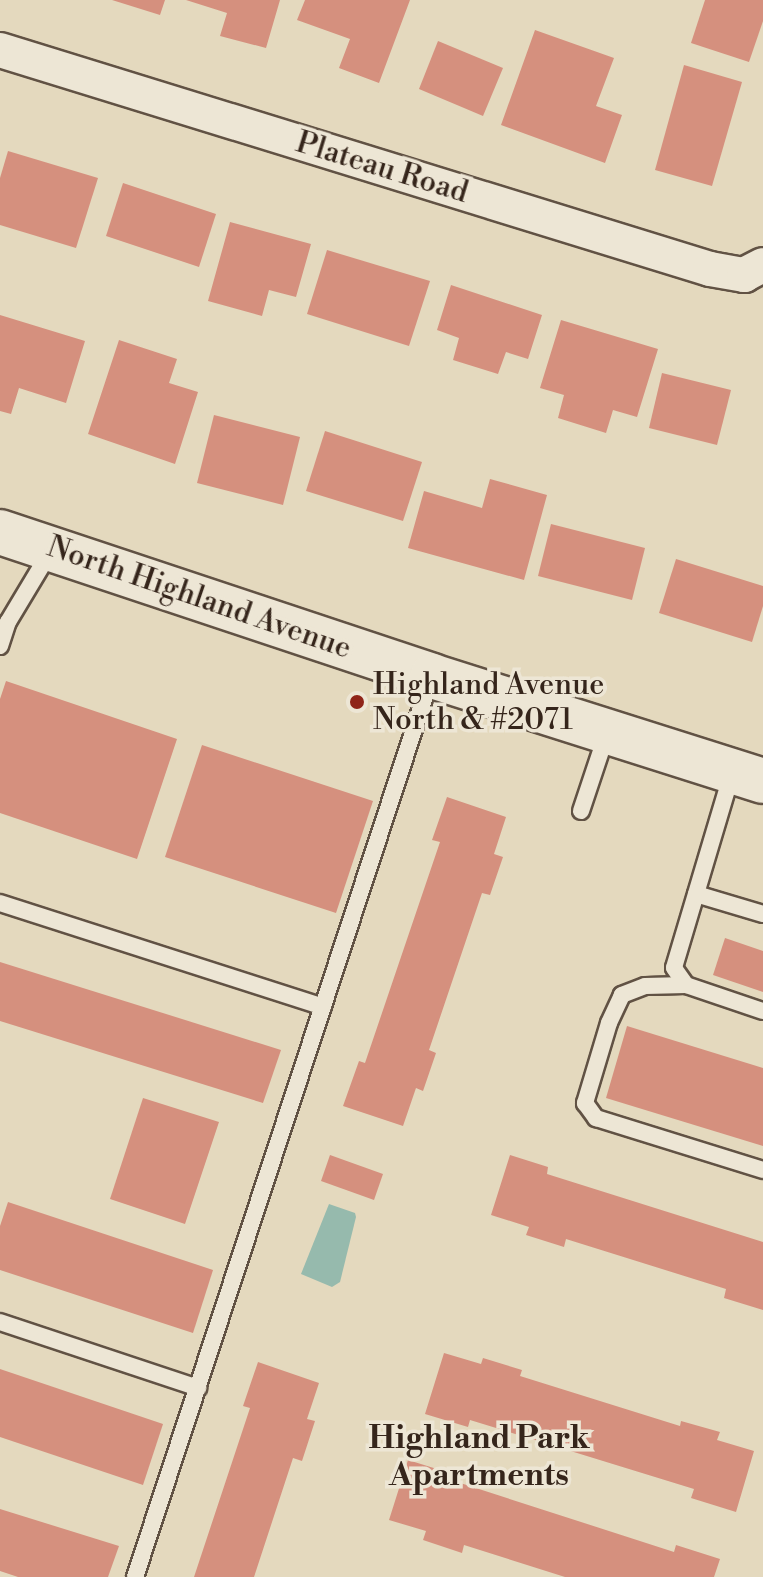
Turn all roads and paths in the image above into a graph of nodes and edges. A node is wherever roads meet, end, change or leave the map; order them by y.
1 (0, 50) edge
2 (763, 265) edge
3 (0, 532) edge
4 (52, 548) junction
5 (0, 646) edge
6 (432, 676) junction
7 (607, 732) junction
8 (748, 776) edge
9 (581, 811) dead end
10 (696, 894) junction
11 (0, 903) edge
12 (763, 914) edge
13 (686, 985) junction
14 (323, 1007) junction
15 (763, 1011) edge
16 (763, 1170) edge
17 (0, 1322) edge
18 (198, 1388) junction
19 (135, 1577) edge

1 - 2 street, Plateau Road
3 - 4 street, North Highland Avenue
4 - 5 lane
4 - 6 street, North Highland Avenue
6 - 7 street, North Highland Avenue
6 - 14 lane
7 - 8 street, North Highland Avenue
7 - 9 lane
8 - 10 lane
10 - 12 lane
10 - 13 lane
11 - 14 lane
13 - 15 lane
13 - 16 lane
14 - 18 lane
17 - 18 lane
18 - 19 lane

